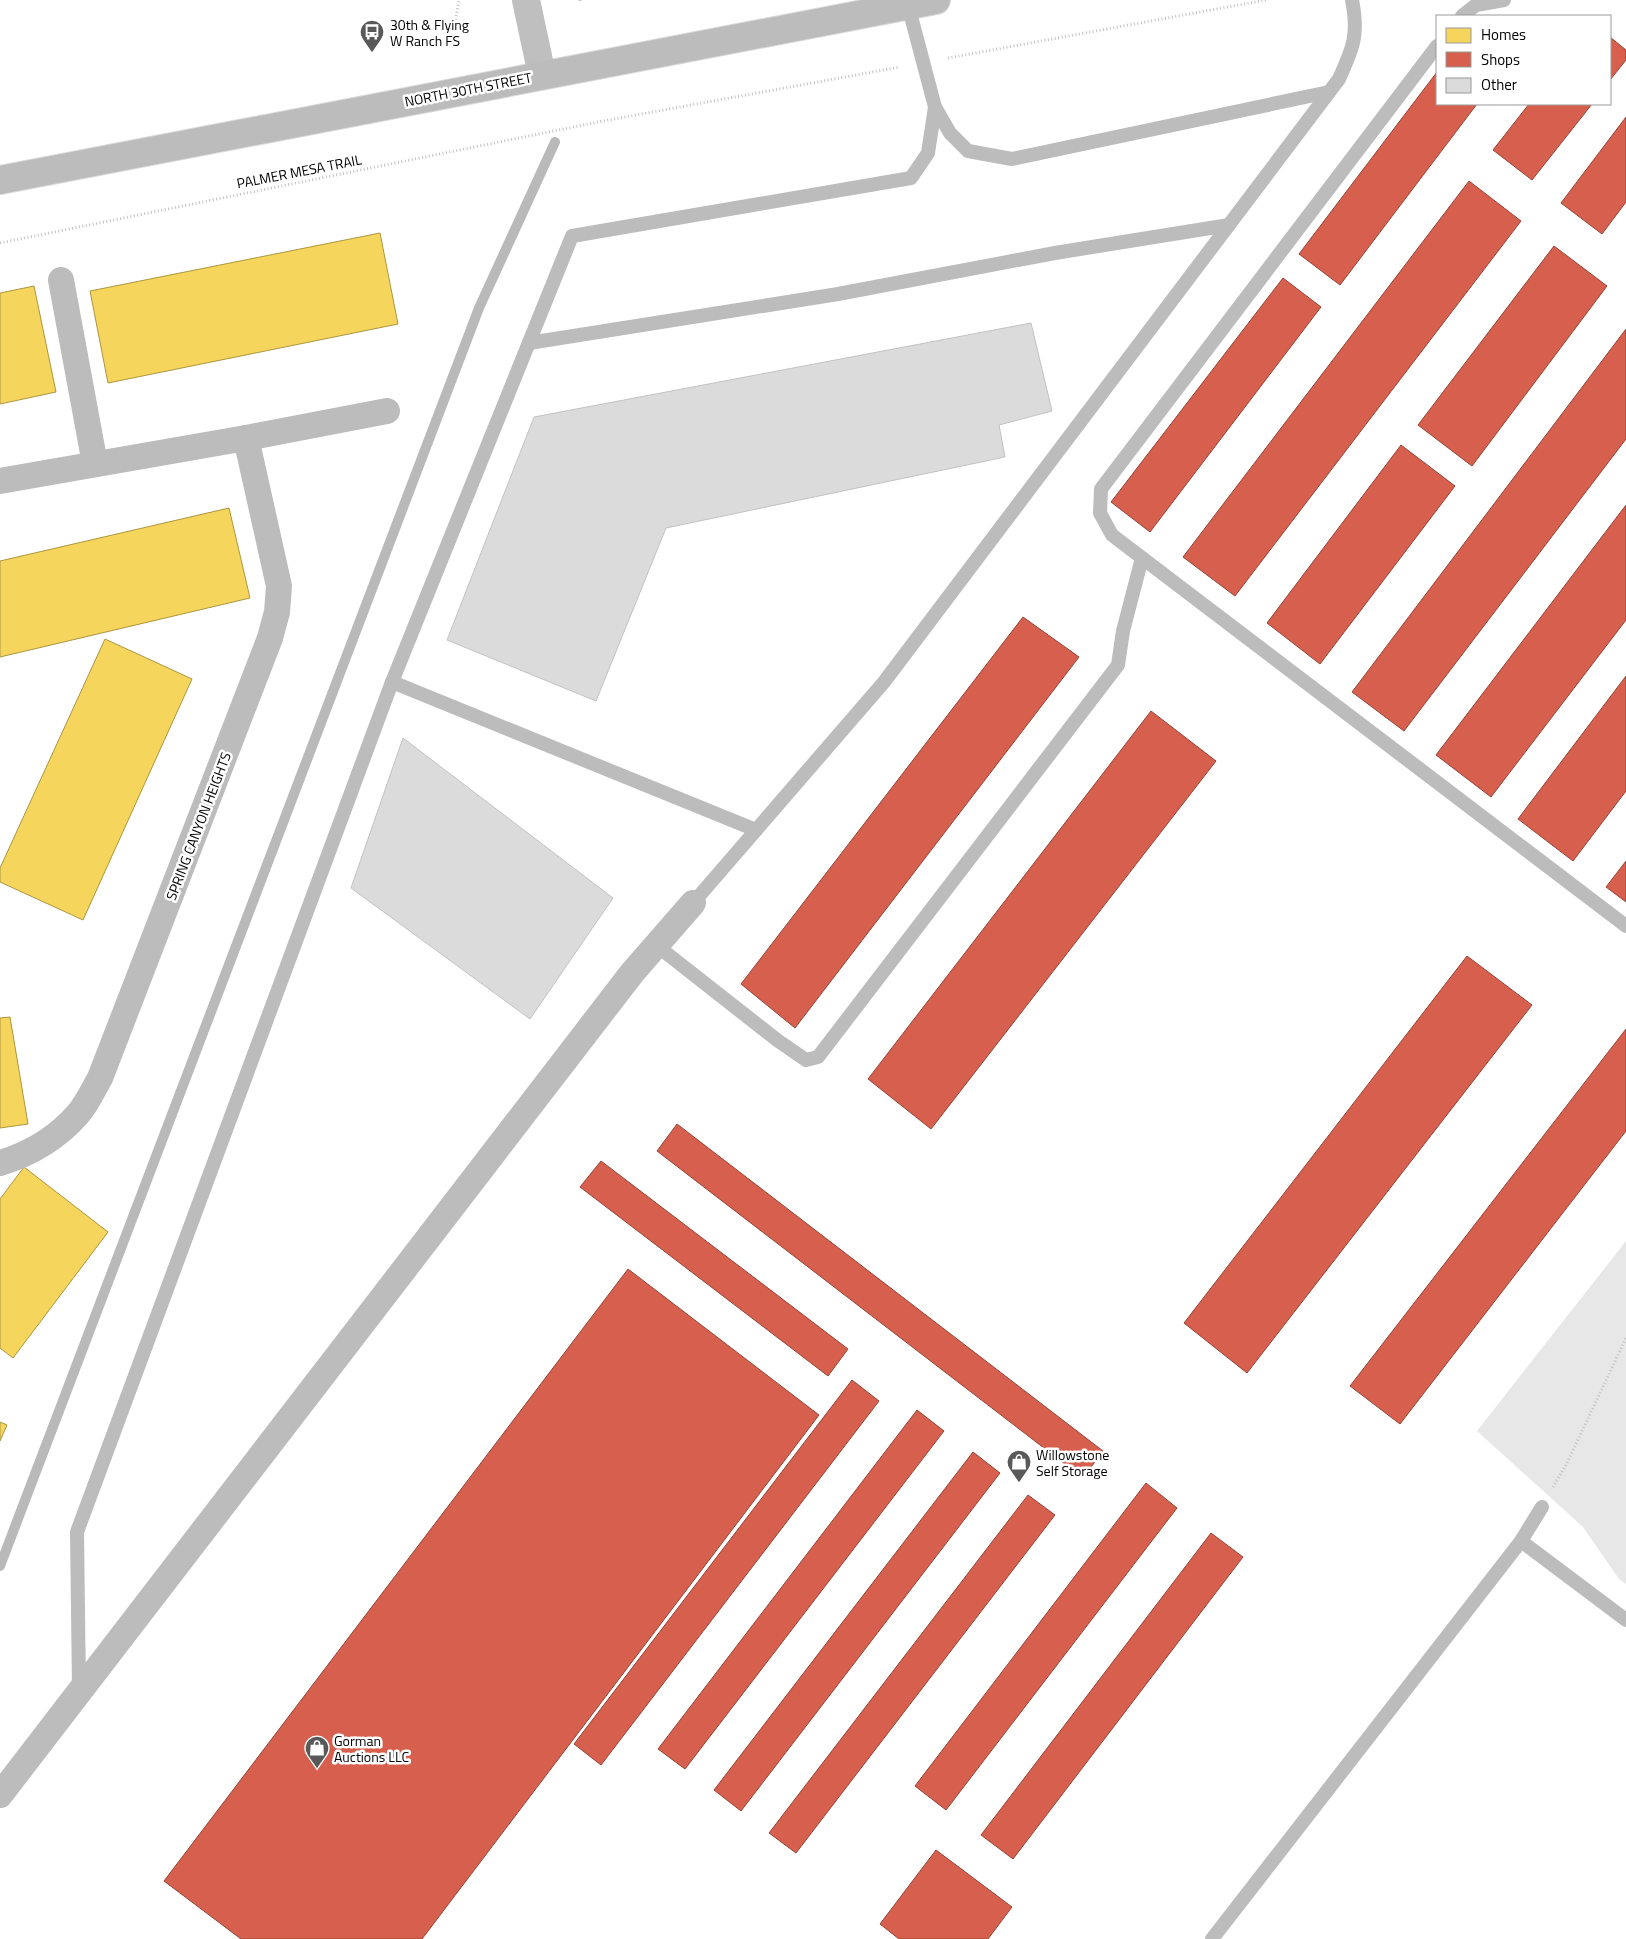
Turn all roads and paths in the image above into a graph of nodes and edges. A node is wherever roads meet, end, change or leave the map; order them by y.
1 (459, 0) edge
2 (526, 0) edge
3 (936, 0) edge
4 (1352, 0) edge
5 (1504, 0) edge
6 (908, 5) junction
7 (1463, 15) edge
8 (455, 23) dead end
9 (1436, 47) edge
10 (542, 75) junction
11 (1329, 92) junction
12 (935, 107) junction
13 (602, 121) dead end
14 (0, 180) edge
15 (1229, 225) junction
16 (0, 243) edge
17 (61, 280) dead end
18 (529, 343) junction
19 (387, 411) dead end
20 (246, 438) junction
21 (95, 464) junction
22 (0, 481) edge
23 (1142, 558) junction
24 (392, 682) junction
25 (756, 830) junction
26 (692, 903) joint
27 (1626, 926) edge
28 (656, 945) junction
29 (0, 1163) edge
30 (1626, 1338) edge
31 (1542, 1506) joint
32 (1521, 1541) junction
33 (1626, 1620) edge
34 (79, 1692) junction
35 (0, 1795) edge
36 (1212, 1939) edge

1 - 8 path
2 - 10 street
3 - 6 main road, NORTH 30TH STREET
4 - 11 lane
5 - 7 lane
6 - 10 main road, NORTH 30TH STREET
6 - 12 lane
9 - 23 lane
10 - 14 main road, NORTH 30TH STREET
11 - 12 lane
11 - 15 lane
12 - 18 lane
13 - 16 path, PALMER MESA TRAIL
15 - 18 lane
15 - 25 lane
17 - 21 street
18 - 24 lane
19 - 20 street
20 - 21 street
20 - 29 street, SPRING CANYON HEIGHTS
21 - 22 street
23 - 27 lane
23 - 28 lane
24 - 25 lane
24 - 34 lane
25 - 26 lane
26 - 28 street
28 - 34 street
30 - 31 path
31 - 32 lane
32 - 33 lane
32 - 36 lane
34 - 35 street

